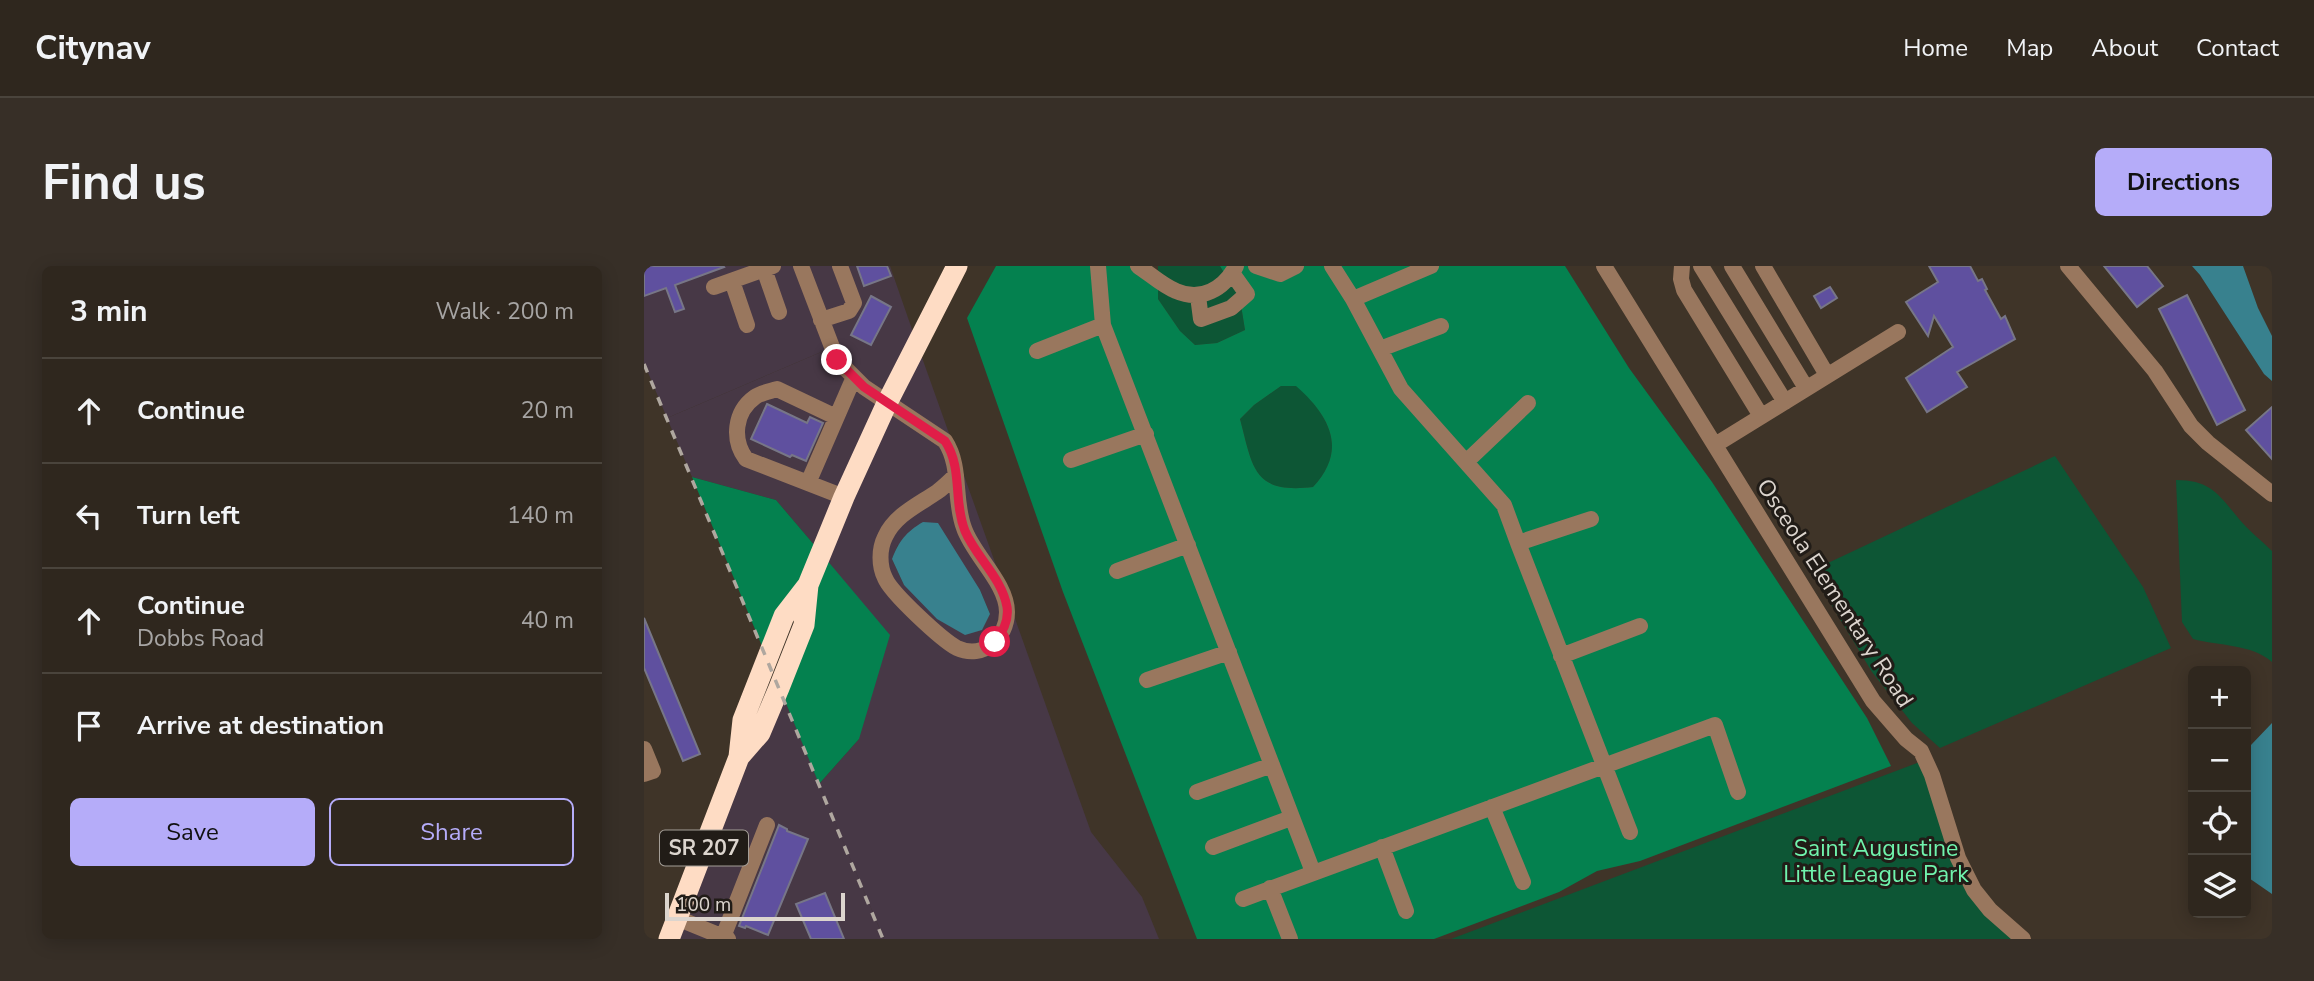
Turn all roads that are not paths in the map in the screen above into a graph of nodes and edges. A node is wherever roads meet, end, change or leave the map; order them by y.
1 (801, 266) edge
2 (840, 266) edge
3 (957, 266) edge
4 (1098, 266) edge
5 (1138, 266) edge
6 (1256, 266) edge
7 (1332, 266) edge
8 (1430, 266) edge
9 (1604, 266) edge
10 (1682, 266) edge
11 (1701, 266) edge
12 (1732, 266) edge
13 (1763, 266) edge
14 (2068, 266) edge
15 (1291, 267) edge
16 (769, 268) edge
17 (1234, 270) edge
18 (732, 281) junction
19 (715, 287) dead end
20 (1198, 296) junction
21 (1353, 299) junction
22 (779, 312) dead end
23 (821, 320) junction
24 (747, 324) dead end
25 (1103, 325) junction
26 (1441, 326) dead end
27 (1898, 332) dead end
28 (1380, 349) junction
29 (1037, 351) dead end
30 (1827, 376) junction
31 (854, 377) junction
32 (1806, 388) junction
33 (1785, 402) junction
34 (887, 403) junction
35 (1528, 403) dead end
36 (1761, 416) junction
37 (836, 417) junction
38 (1146, 434) junction
39 (1714, 445) junction
40 (1071, 460) dead end
41 (1466, 462) junction
42 (956, 475) junction
43 (808, 483) junction
44 (2272, 494) edge
45 (844, 497) junction
46 (1591, 520) dead end
47 (1518, 543) junction
48 (1188, 545) junction
49 (1116, 571) dead end
50 (1640, 626) dead end
51 (1229, 652) junction
52 (1561, 656) junction
53 (1147, 680) dead end
54 (644, 749) edge
55 (1272, 765) junction
56 (1604, 766) junction
57 (644, 774) edge
58 (1197, 792) dead end
59 (1738, 792) dead end
60 (1492, 807) junction
61 (1291, 818) junction
62 (767, 825) dead end
63 (1630, 832) dead end
64 (1213, 847) dead end
65 (1382, 847) junction
66 (1313, 872) junction
67 (1523, 882) dead end
68 (1270, 888) junction
69 (1243, 899) dead end
70 (1406, 911) dead end
71 (677, 918) junction
72 (725, 938) edge
73 (669, 939) edge
74 (1290, 939) edge
75 (2022, 939) edge

1 - 23 street
2 - 23 street
3 - 34 highway, SR 207
4 - 25 street
5 - 20 street
6 - 15 street
7 - 21 street
8 - 21 street
9 - 39 street, Osceola Elementary Road
10 - 36 street
11 - 33 street
12 - 32 street
13 - 30 street
14 - 44 street
16 - 18 street
16 - 22 street
17 - 20 street
17 - 20 street
18 - 19 street
18 - 24 street
21 - 28 street
23 - 31 street
25 - 29 street
25 - 38 street
26 - 28 street
27 - 30 street
28 - 41 street
30 - 32 street
31 - 34 street
31 - 37 street
32 - 33 street
33 - 36 street
34 - 42 street
34 - 45 highway, SR 207
35 - 41 street
36 - 39 street
37 - 43 street
37 - 43 street
38 - 40 street
38 - 48 street
39 - 75 street, Osceola Elementary Road
41 - 47 street
42 - 42 street
43 - 45 street
45 - 71 highway, SR 207
46 - 47 street
47 - 52 street
48 - 49 street
48 - 51 street
50 - 52 street
51 - 53 street
51 - 55 street
52 - 56 street
54 - 57 street
55 - 58 street
55 - 61 street
56 - 59 street
56 - 60 street
56 - 63 street
60 - 65 street
60 - 67 street
61 - 64 street
61 - 66 street
62 - 72 street
65 - 66 street
65 - 70 street
66 - 68 street
68 - 69 street
68 - 74 street
71 - 72 street
71 - 73 highway, SR 207

